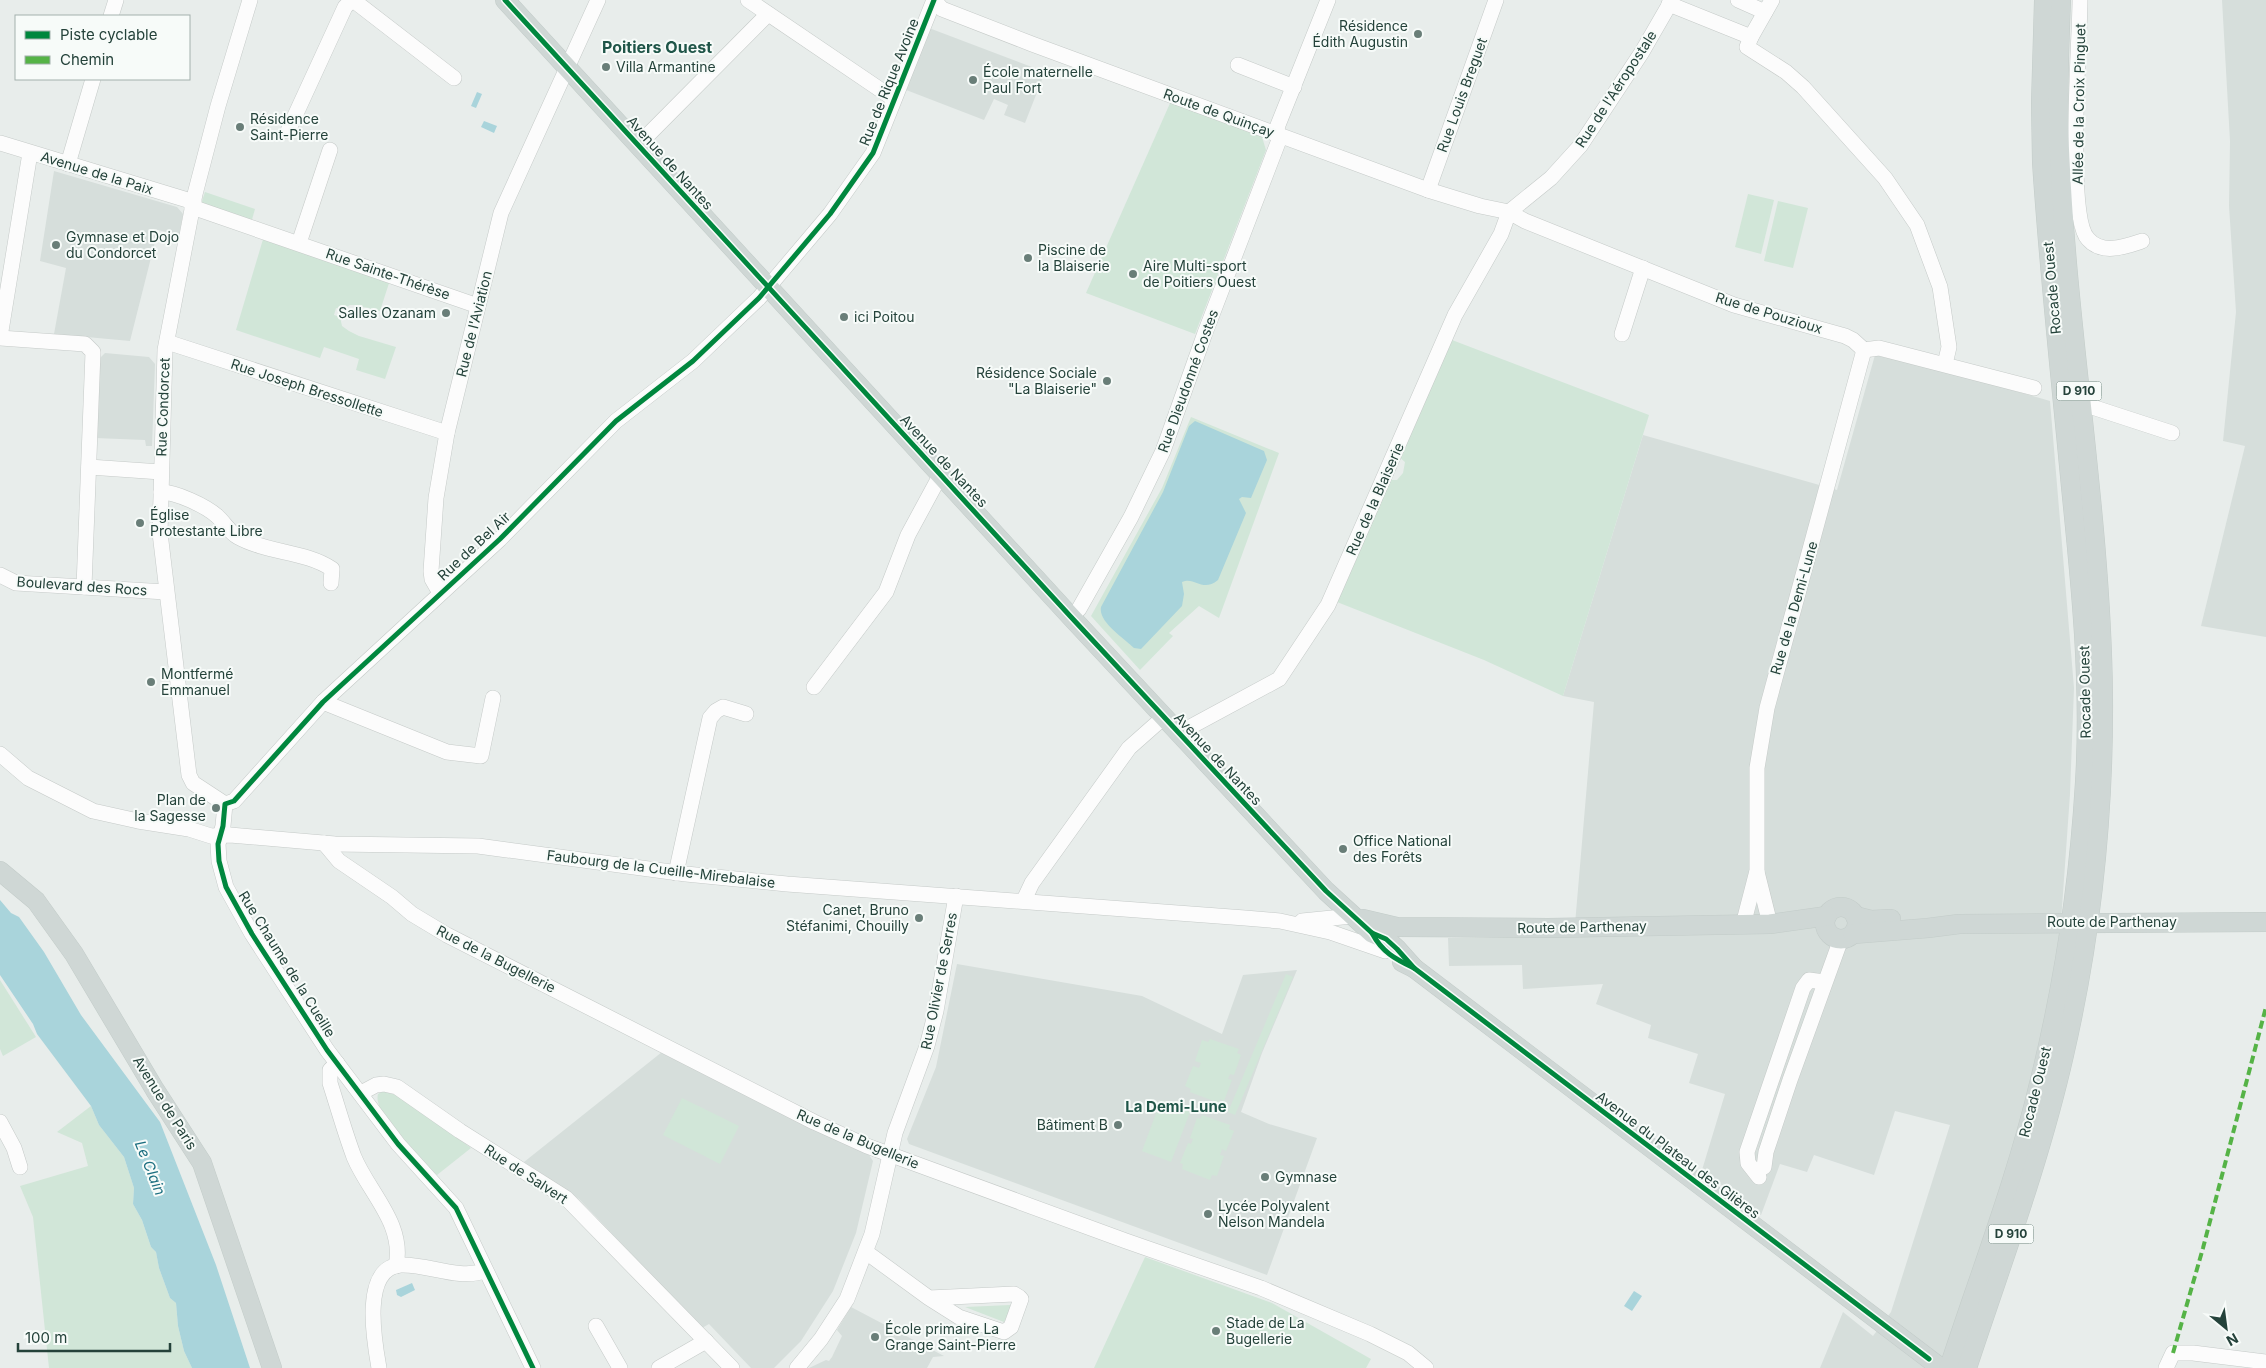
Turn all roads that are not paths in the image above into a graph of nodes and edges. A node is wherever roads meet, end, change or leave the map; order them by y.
1 (116, 0) edge
2 (250, 0) edge
3 (352, 0) edge
4 (505, 0) edge
5 (598, 0) edge
6 (748, 0) edge
7 (934, 0) edge
8 (1496, 0) edge
9 (1738, 0) edge
10 (2044, 0) edge
11 (2061, 0) edge
12 (2080, 0) edge
13 (1322, 2) edge
14 (1670, 2) edge
15 (1769, 6) edge
16 (768, 14) junction
17 (111, 15) edge
18 (1751, 37) junction
19 (1238, 65) dead end
20 (567, 66) junction
21 (454, 78) dead end
22 (93, 80) edge
23 (1294, 88) junction
24 (894, 99) junction
25 (288, 131) dead end
26 (1276, 134) junction
27 (0, 143) edge
28 (638, 145) junction
29 (330, 150) dead end
30 (30, 152) junction
31 (68, 164) junction
32 (1428, 190) junction
33 (193, 204) junction
34 (1509, 212) junction
35 (2142, 241) dead end
36 (299, 243) junction
37 (1643, 268) junction
38 (767, 286) junction
39 (478, 306) junction
40 (1622, 334) dead end
41 (0, 337) edge
42 (166, 342) junction
43 (1864, 350) junction
44 (1945, 364) junction
45 (2034, 388) dead end
46 (2080, 403) junction
47 (447, 433) junction
48 (2172, 433) dead end
49 (89, 467) junction
50 (162, 472) junction
51 (941, 474) junction
52 (161, 492) junction
53 (0, 575) edge
54 (331, 583) dead end
55 (84, 587) junction
56 (166, 592) junction
57 (440, 593) junction
58 (1071, 617) junction
59 (814, 687) dead end
60 (493, 698) dead end
61 (323, 702) junction
62 (746, 714) dead end
63 (1164, 717) junction
64 (1179, 733) junction
65 (0, 754) edge
66 (230, 802) junction
67 (220, 837) junction
68 (324, 843) junction
69 (0, 871) edge
70 (1757, 871) junction
71 (676, 873) junction
72 (956, 896) junction
73 (1024, 900) junction
74 (1352, 916) junction
75 (1280, 921) junction
76 (2079, 922) junction
77 (2266, 922) edge
78 (1770, 924) junction
79 (1743, 925) junction
80 (1393, 927) junction
81 (1841, 927) junction
82 (1330, 932) junction
83 (1372, 933) junction
84 (1385, 951) junction
85 (1414, 968) junction
86 (338, 1063) junction
87 (361, 1093) junction
88 (0, 1122) edge
89 (890, 1155) junction
90 (20, 1167) dead end
91 (1762, 1172) dead end
92 (866, 1252) junction
93 (396, 1266) junction
94 (485, 1271) junction
95 (929, 1298) junction
96 (596, 1326) dead end
97 (706, 1341) junction
98 (2266, 1362) edge
99 (272, 1368) edge
100 (379, 1368) edge
101 (533, 1368) edge
102 (620, 1368) edge
103 (659, 1368) edge
104 (732, 1368) edge
105 (797, 1368) edge
106 (1426, 1368) edge
107 (1941, 1368) edge
108 (1949, 1368) edge
109 (1967, 1368) edge
110 (2166, 1368) edge

1 - 17 street
2 - 33 street, Rue Condorcet
3 - 21 street
3 - 25 street
4 - 20 main road, Avenue de Nantes
5 - 20 street, Rue de l'Aviation
6 - 16 street
7 - 24 street, Rue de Rique Avoine
7 - 26 street, Route de Quinçay
8 - 32 street, Rue Louis Breguet
9 - 15 street
10 - 76 main road, Rocade Ouest / D 910
11 - 46 main road, Rocade Ouest / D 910
12 - 35 street, Allée de la Croix Pinguet
13 - 23 street, Rue Dieudonné Costes
14 - 18 street
14 - 34 street, Rue de l'Aéropostale
15 - 18 street
16 - 24 street
16 - 28 street
18 - 44 street
19 - 23 street
20 - 28 main road, Avenue de Nantes
20 - 39 street, Rue de l'Aviation
22 - 31 street
23 - 26 street, Rue Dieudonné Costes
24 - 38 street, Rue de Rique Avoine
26 - 32 street, Route de Quinçay
26 - 58 street, Rue Dieudonné Costes
27 - 30 street, Avenue de la Paix
28 - 38 main road, Avenue de Nantes
29 - 36 street
30 - 31 street, Avenue de la Paix
30 - 41 street
31 - 33 street, Avenue de la Paix
32 - 34 street, Route de Quinçay
33 - 36 street, Rue Sainte-Thérèse
33 - 42 street, Rue Condorcet
34 - 37 street, Rue de Pouzioux
34 - 64 street, Rue de la Blaiserie
36 - 39 street, Rue Sainte-Thérèse
37 - 40 street
37 - 43 street, Rue de Pouzioux
38 - 51 main road, Avenue de Nantes
38 - 57 street, Rue de Bel Air
39 - 47 street, Rue de l'Aviation
41 - 49 street
42 - 47 street, Rue Joseph Bressollette
42 - 50 street, Rue Condorcet
43 - 44 street
43 - 70 street, Rue de la Demi-Lune
44 - 45 street
46 - 48 street
46 - 76 main road, Rocade Ouest / D 910
47 - 57 street, Rue de l'Aviation
49 - 50 street
49 - 55 street
50 - 52 street, Rue Condorcet
51 - 58 main road, Avenue de Nantes
51 - 59 street
52 - 54 street
52 - 56 street, Rue Condorcet
53 - 55 street, Boulevard des Rocs
55 - 56 street, Boulevard des Rocs
56 - 66 street, Rue Condorcet
57 - 61 street, Rue de Bel Air
58 - 63 main road, Avenue de Nantes
60 - 61 street
61 - 66 street, Rue de Bel Air
62 - 71 street
63 - 64 main road, Avenue de Nantes
63 - 73 street
64 - 74 main road, Avenue de Nantes
65 - 67 street, Faubourg de la Cueille-Mirebalaise
66 - 67 street
67 - 68 street, Faubourg de la Cueille-Mirebalaise
67 - 86 street, Rue Chaume de la Cueille
68 - 71 street, Faubourg de la Cueille-Mirebalaise
68 - 89 street, Rue de la Bugellerie
69 - 99 main road, Avenue de Paris
70 - 78 street, Rue de la Demi-Lune
70 - 79 street, Rue de la Demi-Lune
71 - 72 street, Faubourg de la Cueille-Mirebalaise
72 - 73 street, Faubourg de la Cueille-Mirebalaise
72 - 89 street, Rue Olivier de Serres
73 - 75 street
74 - 75 street
74 - 80 main road, Route de Parthenay
74 - 83 main road, Avenue de Nantes
75 - 82 street
76 - 77 main road, Route de Parthenay
76 - 81 main road, Route de Parthenay
76 - 108 main road, Rocade Ouest / D 910
76 - 109 main road, D 910
78 - 79 main road, Route de Parthenay
78 - 81 main road, Route de Parthenay
79 - 80 main road, Route de Parthenay
80 - 83 main road, Route de Parthenay
81 - 91 street
82 - 83 street
82 - 84 street
83 - 84 main road, Avenue du Plateau des Glières
83 - 85 main road, Avenue du Plateau des Glières
84 - 85 main road, Avenue du Plateau des Glières
85 - 107 main road, Avenue du Plateau des Glières
86 - 87 street, Rue Chaume de la Cueille
86 - 93 street
87 - 94 street, Rue Chaume de la Cueille
87 - 97 street, Rue de Salvert
88 - 90 street
89 - 92 street, Rue Olivier de Serres
89 - 106 street, Rue de la Bugellerie
92 - 95 street
92 - 105 street, Rue Olivier de Serres
93 - 94 street
93 - 100 street
94 - 101 street, Rue Chaume de la Cueille
95 - 95 street
96 - 102 street
97 - 103 street
97 - 104 street, Rue de Salvert
98 - 110 street

